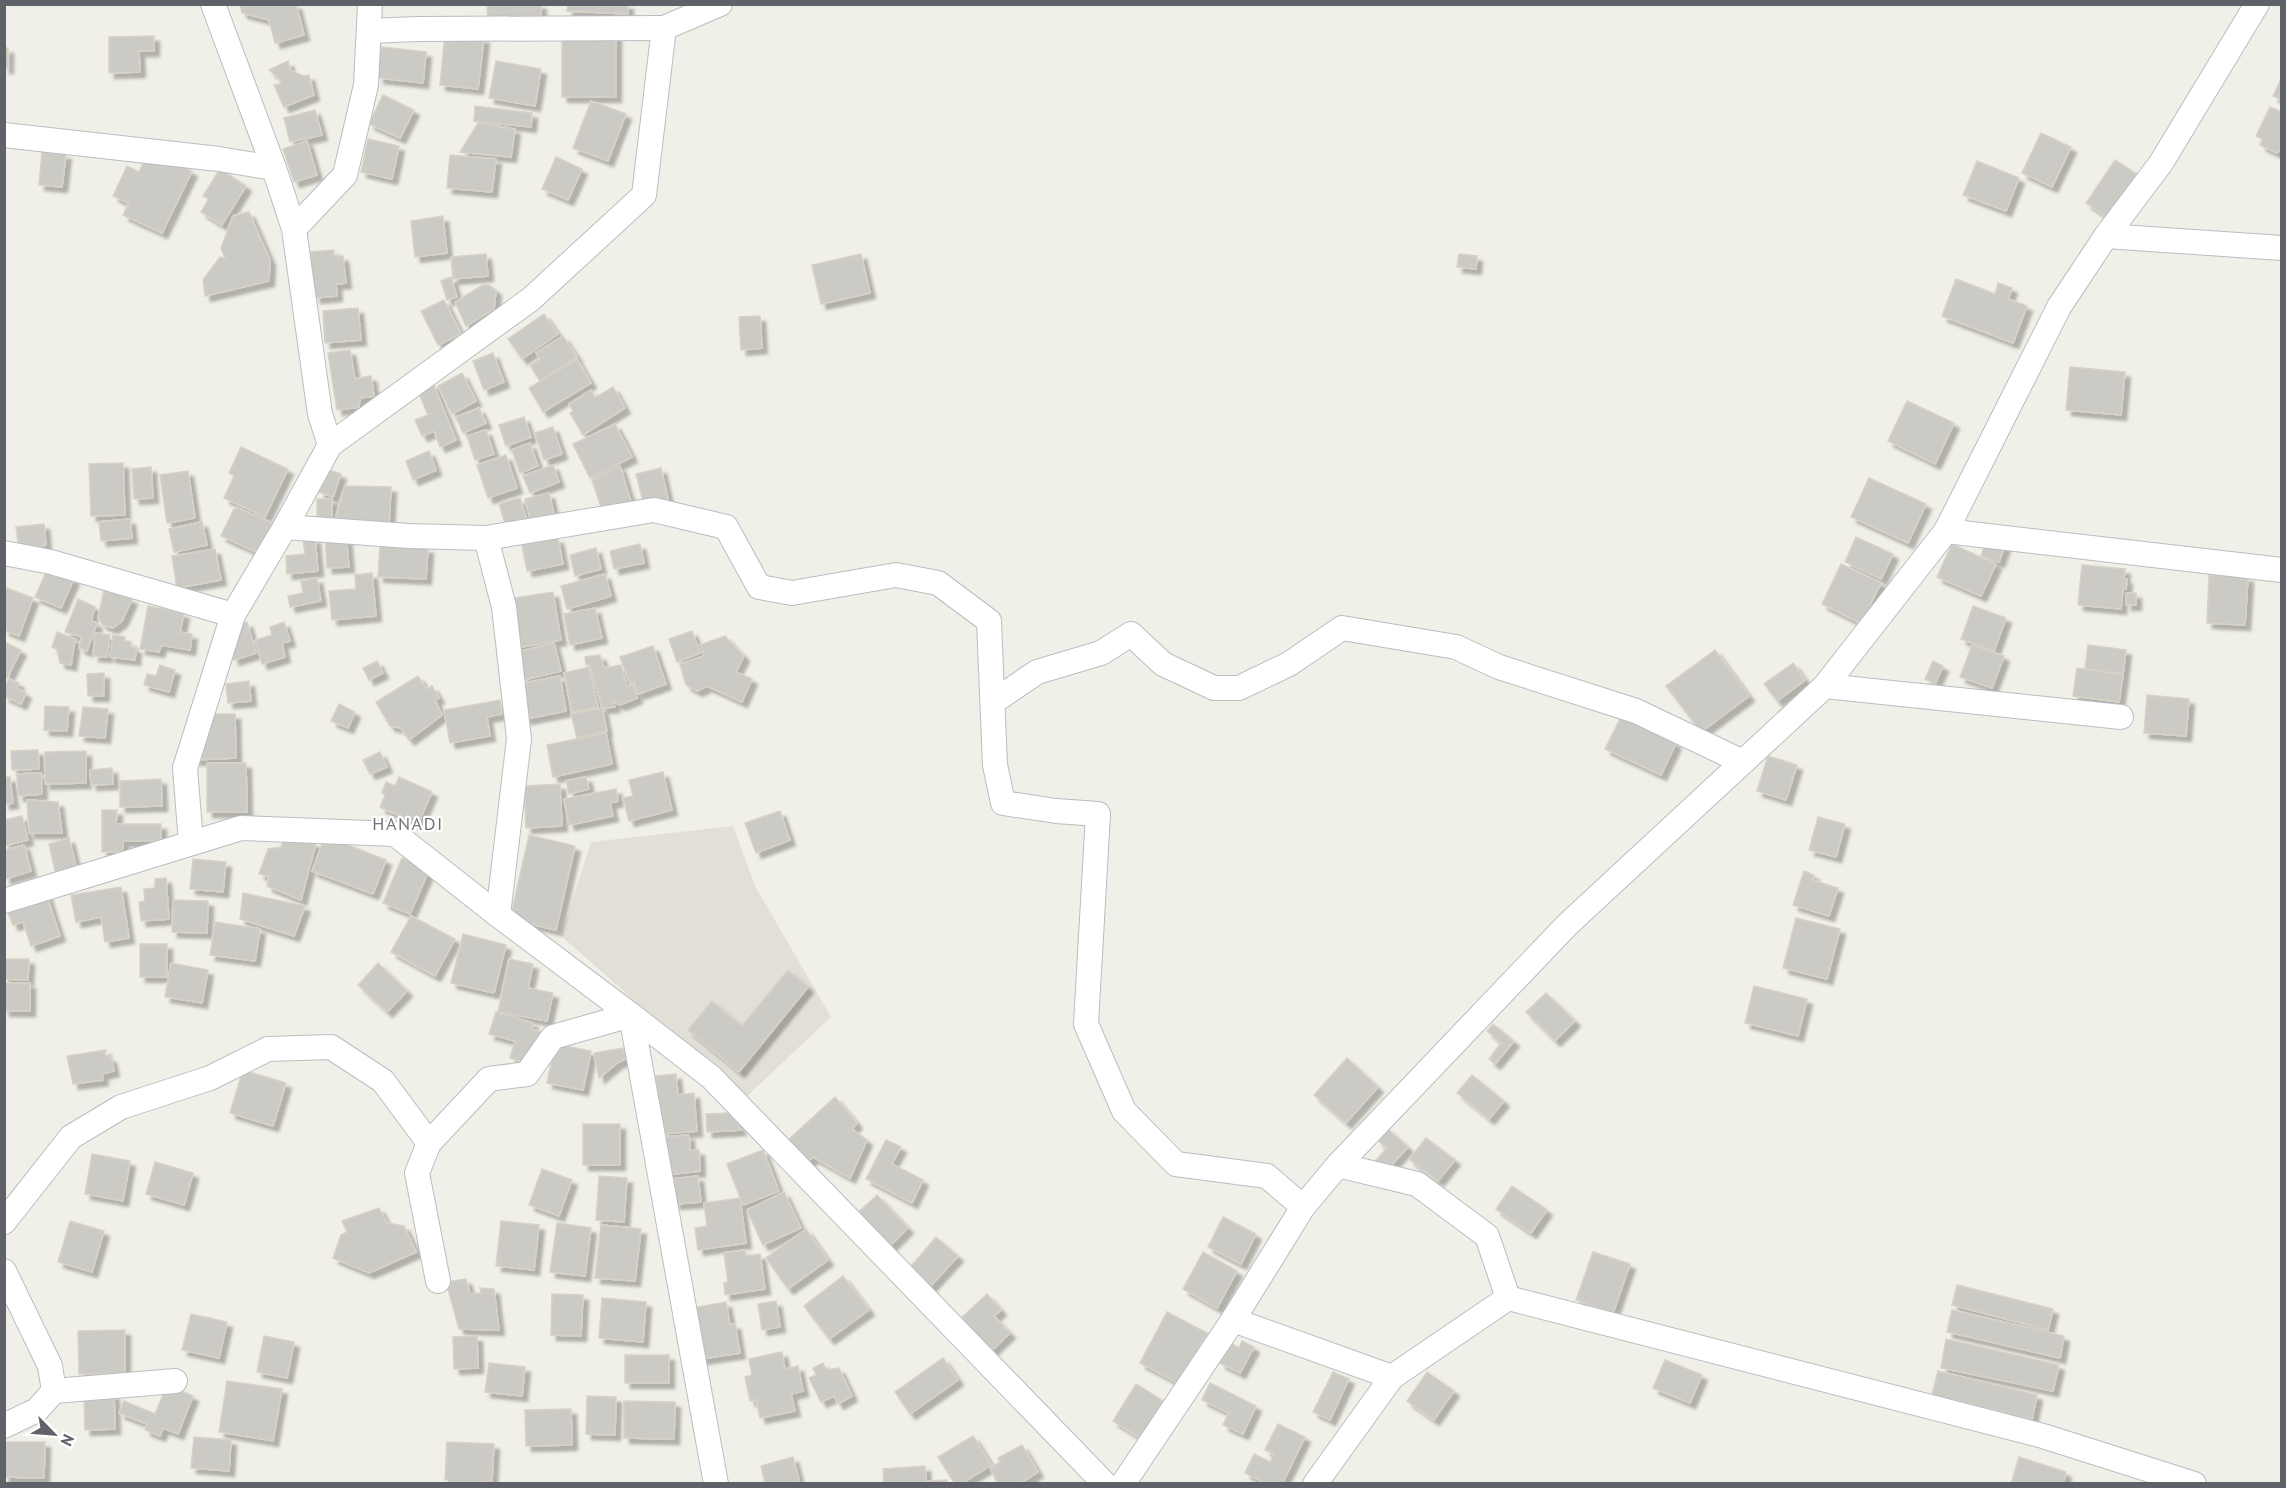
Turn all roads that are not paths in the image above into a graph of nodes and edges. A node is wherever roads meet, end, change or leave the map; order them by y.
1 (213, 4) edge
2 (370, 4) edge
3 (720, 4) edge
4 (2257, 4) edge
5 (663, 28) junction
6 (369, 31) junction
7 (4, 135) edge
8 (274, 168) junction
9 (294, 229) junction
10 (2106, 236) junction
11 (2282, 248) edge
12 (330, 445) junction
13 (285, 527) junction
14 (1946, 531) junction
15 (486, 538) junction
16 (4, 553) edge
17 (2282, 570) edge
18 (233, 615) junction
19 (1825, 686) junction
20 (993, 702) junction
21 (2121, 717) dead end
22 (1743, 762) junction
23 (191, 843) junction
24 (4, 901) edge
25 (498, 915) junction
26 (631, 1015) junction
27 (429, 1143) junction
28 (1338, 1165) junction
29 (1304, 1207) junction
30 (4, 1222) edge
31 (4, 1271) edge
32 (438, 1281) dead end
33 (1508, 1298) junction
34 (1233, 1320) junction
35 (1392, 1377) junction
36 (175, 1381) dead end
37 (54, 1391) junction
38 (4, 1426) edge
39 (716, 1484) edge
40 (1105, 1484) edge
41 (1123, 1484) edge
42 (1315, 1484) edge
43 (2194, 1484) edge

1 - 8 street
2 - 6 street
3 - 5 street
4 - 10 street
5 - 6 street
5 - 12 street
6 - 9 street
7 - 8 street
8 - 9 street
9 - 12 street
10 - 11 street
10 - 14 street
12 - 13 street
13 - 15 street
13 - 18 street
14 - 17 street
14 - 19 street
15 - 20 street
15 - 25 street
16 - 18 street
18 - 23 street
19 - 21 street
19 - 22 street
20 - 22 street
20 - 29 street
22 - 28 street
23 - 24 street
23 - 25 street
25 - 26 street
26 - 27 street
26 - 39 street
26 - 40 street
27 - 30 street
27 - 32 street
28 - 29 street
28 - 33 street
29 - 34 street
31 - 37 street
33 - 35 street
33 - 43 street
34 - 35 street
34 - 41 street
35 - 42 street
36 - 37 street
37 - 38 street

